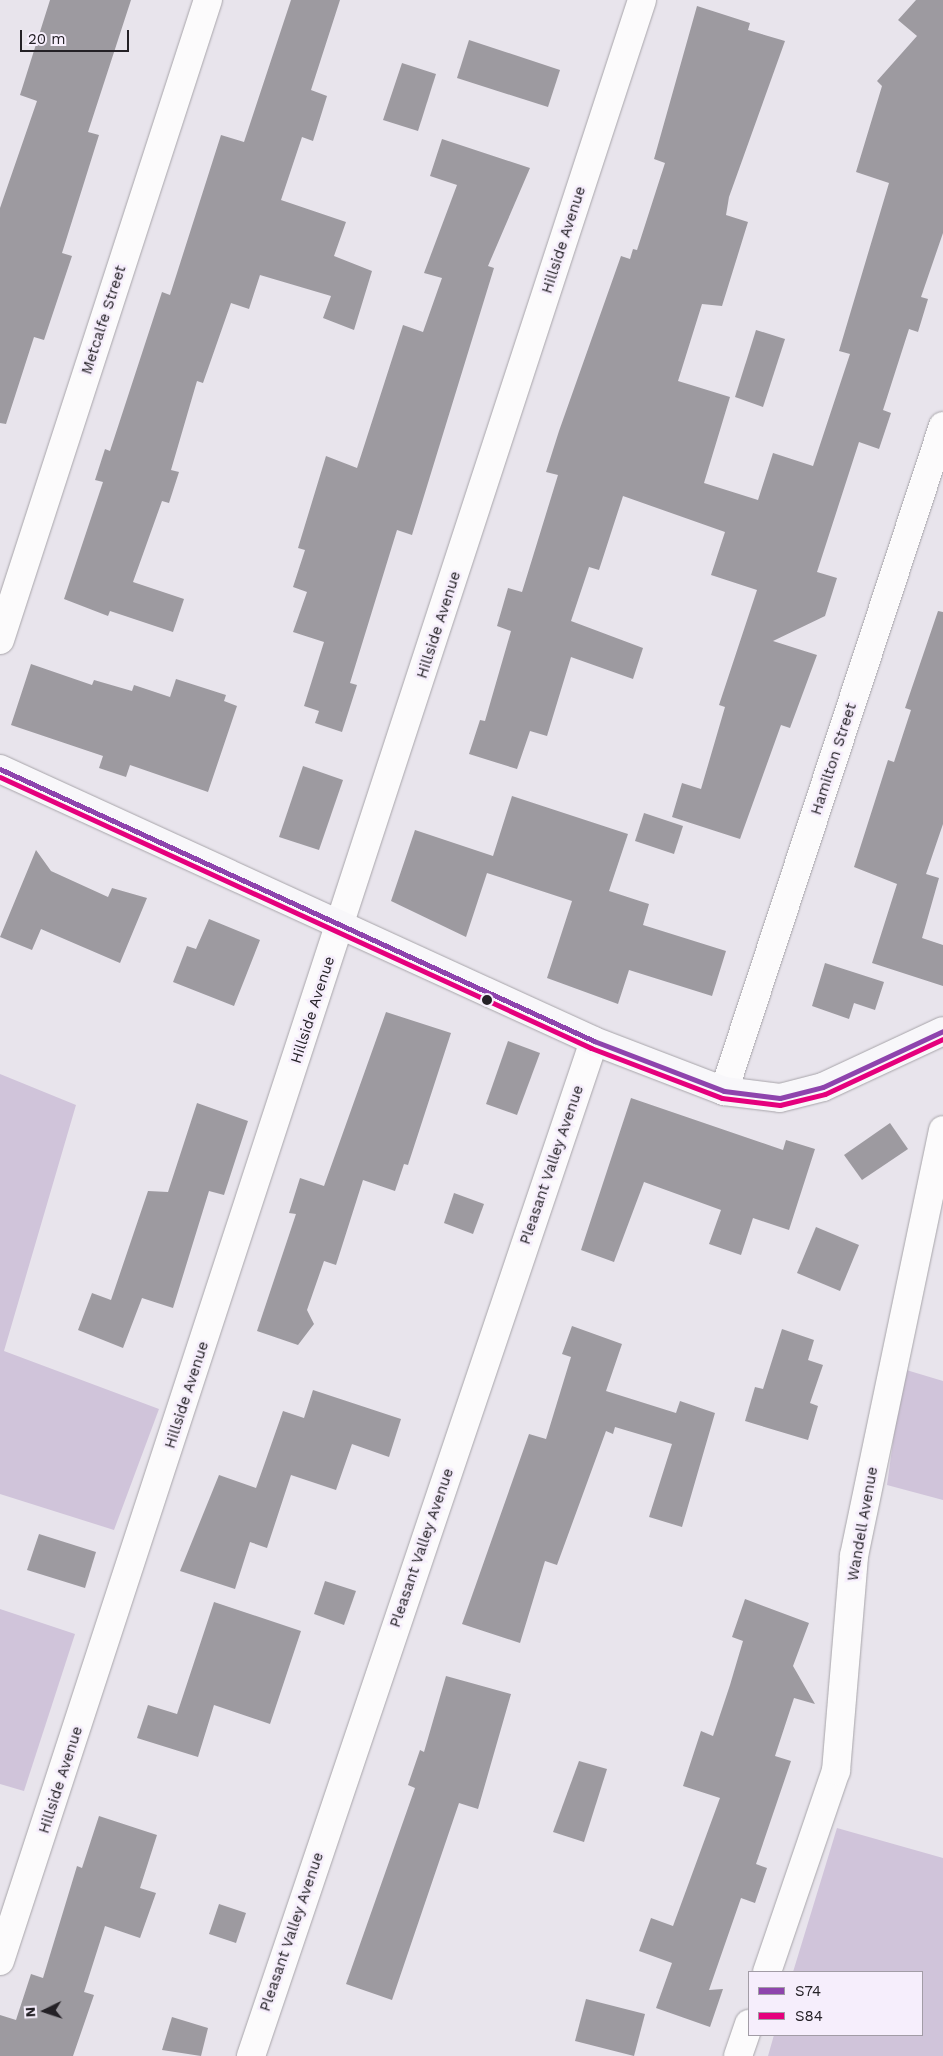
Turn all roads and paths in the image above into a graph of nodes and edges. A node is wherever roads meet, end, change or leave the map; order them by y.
1 (208, 0) edge
2 (642, 0) edge
3 (943, 426) edge
4 (0, 640) edge
5 (0, 769) edge
6 (341, 924) junction
7 (943, 1033) edge
8 (594, 1041) junction
9 (724, 1092) junction
10 (943, 1130) edge
11 (0, 1961) edge
12 (767, 1971) edge
13 (748, 2027) edge
14 (251, 2056) edge
15 (738, 2056) edge

1 - 4 street, Metcalfe Street
2 - 6 street, Hillside Avenue
3 - 9 street, Hamilton Street
5 - 6 main road
6 - 8 main road
6 - 11 street, Hillside Avenue
7 - 9 main road
8 - 9 main road
8 - 14 street, Pleasant Valley Avenue
10 - 12 street, Wandell Avenue
13 - 15 street

